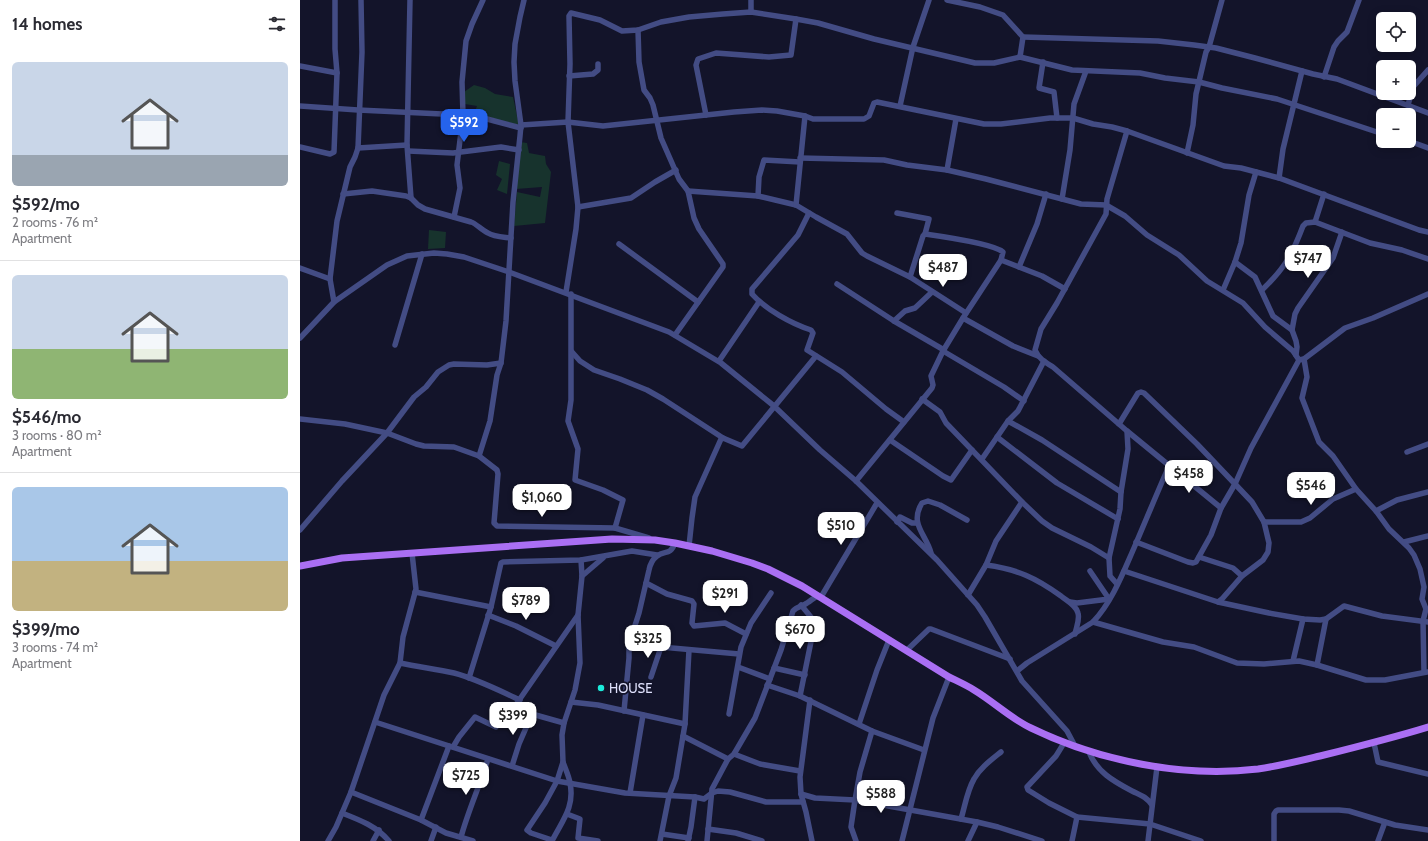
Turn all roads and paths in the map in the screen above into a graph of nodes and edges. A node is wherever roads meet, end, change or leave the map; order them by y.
1 (335, 0) edge
2 (361, 0) edge
3 (410, 0) edge
4 (483, 0) edge
5 (524, 0) edge
6 (751, 0) edge
7 (929, 0) edge
8 (948, 0) edge
9 (1222, 0) edge
10 (1359, 0) edge
11 (976, 3) edge
12 (751, 12) junction
13 (796, 19) junction
14 (638, 30) junction
15 (1023, 37) junction
16 (1209, 47) junction
17 (912, 48) junction
18 (1020, 57) junction
19 (1043, 62) junction
20 (598, 64) dead end
21 (300, 66) edge
22 (1428, 70) edge
23 (1086, 71) junction
24 (1302, 71) junction
25 (337, 73) junction
26 (569, 76) junction
27 (1324, 77) junction
28 (1199, 82) junction
29 (1293, 105) junction
30 (1408, 105) junction
31 (300, 106) edge
32 (900, 106) junction
33 (334, 108) junction
34 (358, 110) junction
35 (408, 113) junction
36 (1428, 113) edge
37 (463, 115) junction
38 (706, 115) junction
39 (806, 116) junction
40 (1057, 118) junction
41 (1073, 118) junction
42 (956, 119) junction
43 (657, 121) junction
44 (568, 122) junction
45 (521, 126) junction
46 (1127, 131) junction
47 (1376, 132) edge
48 (1416, 144) edge
49 (408, 145) junction
50 (300, 147) edge
51 (358, 148) junction
52 (1428, 148) edge
53 (519, 150) junction
54 (408, 151) junction
55 (459, 152) junction
56 (1187, 153) junction
57 (800, 160) junction
58 (676, 170) junction
59 (947, 170) junction
60 (1256, 172) junction
61 (1279, 178) junction
62 (688, 191) junction
63 (343, 194) junction
64 (1046, 194) junction
65 (1324, 194) junction
66 (758, 196) junction
67 (411, 198) junction
68 (1062, 199) junction
69 (1106, 204) junction
70 (796, 205) junction
71 (578, 207) junction
72 (809, 213) junction
73 (897, 213) dead end
74 (454, 217) junction
75 (1316, 222) junction
76 (1342, 232) junction
77 (1428, 232) edge
78 (925, 234) junction
79 (511, 238) junction
80 (619, 244) dead end
81 (422, 254) junction
82 (1428, 259) edge
83 (1001, 260) junction
84 (1235, 262) junction
85 (1019, 267) junction
86 (300, 268) edge
87 (509, 272) junction
88 (910, 277) junction
89 (330, 279) junction
90 (837, 284) dead end
91 (1065, 289) junction
92 (1223, 290) junction
93 (1262, 290) junction
94 (932, 292) junction
95 (569, 293) junction
96 (1428, 294) edge
97 (334, 302) junction
98 (698, 302) junction
99 (759, 302) junction
100 (964, 315) junction
101 (894, 321) junction
102 (1292, 330) junction
103 (675, 335) junction
104 (300, 338) edge
105 (395, 345) dead end
106 (943, 351) junction
107 (572, 352) junction
108 (816, 356) junction
109 (1038, 356) junction
110 (1299, 358) junction
111 (719, 361) junction
112 (1044, 362) junction
113 (500, 363) junction
114 (922, 399) junction
115 (1024, 401) junction
116 (774, 406) junction
117 (300, 419) edge
118 (1008, 421) junction
119 (904, 422) junction
120 (1119, 424) junction
121 (1127, 431) junction
122 (387, 433) junction
123 (997, 437) junction
124 (723, 438) junction
125 (890, 440) junction
126 (1428, 444) edge
127 (972, 450) junction
128 (1407, 452) dead end
129 (479, 456) junction
130 (982, 459) junction
131 (1169, 466) junction
132 (856, 481) junction
133 (1235, 484) junction
134 (1356, 489) junction
135 (1121, 492) junction
136 (1428, 492) edge
137 (1022, 502) junction
138 (877, 503) junction
139 (1221, 508) junction
140 (1376, 511) junction
141 (1118, 519) junction
142 (967, 520) dead end
143 (897, 522) junction
144 (1264, 522) junction
145 (917, 523) junction
146 (615, 528) junction
147 (300, 530) edge
148 (1428, 536) edge
149 (655, 540) junction
150 (1136, 542) junction
151 (1404, 542) junction
152 (674, 543) junction
153 (690, 546) junction
154 (412, 553) junction
155 (931, 555) junction
156 (657, 556) junction
157 (604, 557) junction
158 (1199, 557) junction
159 (1109, 558) junction
160 (581, 560) junction
161 (986, 565) junction
162 (300, 566) edge
163 (1124, 571) junction
164 (1090, 572) dead end
165 (582, 576) junction
166 (1242, 576) junction
167 (646, 583) junction
168 (1117, 584) junction
169 (1426, 586) edge
170 (415, 592) junction
171 (771, 593) dead end
172 (968, 595) junction
173 (819, 597) junction
174 (1109, 600) junction
175 (1070, 602) junction
176 (1218, 602) junction
177 (801, 605) junction
178 (491, 607) junction
179 (488, 615) junction
180 (578, 615) junction
181 (1303, 619) junction
182 (1326, 619) junction
183 (1093, 622) junction
184 (1426, 622) edge
185 (746, 634) junction
186 (1075, 634) junction
187 (631, 635) junction
188 (889, 640) junction
189 (556, 646) junction
190 (661, 647) junction
191 (1426, 648) edge
192 (689, 650) junction
193 (907, 650) junction
194 (739, 654) junction
195 (1010, 659) junction
196 (1293, 661) junction
197 (400, 663) junction
198 (1317, 665) junction
199 (738, 667) junction
200 (774, 668) junction
201 (1017, 671) junction
202 (1426, 672) edge
203 (805, 676) junction
204 (651, 677) dead end
205 (949, 677) junction
206 (469, 678) junction
207 (770, 679) junction
208 (767, 685) junction
209 (800, 696) junction
210 (520, 700) junction
211 (810, 700) junction
212 (571, 702) junction
213 (515, 706) junction
214 (624, 711) junction
215 (532, 714) junction
216 (729, 714) dead end
217 (643, 715) junction
218 (375, 722) junction
219 (564, 723) junction
220 (685, 724) junction
221 (859, 724) junction
222 (1428, 727) edge
223 (872, 731) junction
224 (683, 736) junction
225 (1064, 742) junction
226 (1374, 743) junction
227 (451, 746) junction
228 (1075, 746) junction
229 (924, 750) junction
230 (1001, 752) dead end
231 (1089, 752) junction
232 (734, 754) junction
233 (488, 759) junction
234 (728, 759) junction
235 (563, 762) junction
236 (512, 766) junction
237 (1158, 767) junction
238 (800, 771) junction
239 (1428, 774) edge
240 (557, 781) junction
241 (570, 782) junction
242 (351, 792) junction
243 (712, 792) junction
244 (630, 793) junction
245 (800, 794) junction
246 (669, 796) junction
247 (695, 797) junction
248 (854, 800) junction
249 (803, 802) junction
250 (1152, 805) junction
251 (910, 810) junction
252 (342, 813) junction
253 (567, 814) junction
254 (1077, 816) junction
255 (421, 820) junction
256 (961, 820) junction
257 (976, 822) junction
258 (1385, 822) junction
259 (1150, 824) junction
260 (436, 827) junction
261 (708, 829) junction
262 (379, 830) junction
263 (1428, 830) edge
264 (662, 834) junction
265 (459, 838) edge
266 (552, 840) edge
267 (688, 840) edge
268 (328, 841) edge
269 (373, 841) edge
270 (389, 841) edge
271 (431, 841) edge
272 (473, 841) edge
273 (598, 841) edge
274 (660, 841) edge
275 (707, 841) edge
276 (762, 841) edge
277 (812, 841) edge
278 (856, 841) edge
279 (902, 841) edge
280 (968, 841) edge
281 (1042, 841) edge
282 (1072, 841) edge
283 (1148, 841) edge
284 (1201, 841) edge
285 (1274, 841) edge
286 (1378, 841) edge

1 - 25 street
2 - 34 street
3 - 35 street
4 - 37 street
5 - 45 street
6 - 12 street
7 - 17 street
8 - 11 street
9 - 16 street
10 - 27 street
11 - 15 street
12 - 13 street
12 - 14 street
13 - 17 street
13 - 38 street
14 - 26 street
14 - 43 street
15 - 16 street
15 - 18 street
16 - 24 street
16 - 28 street
17 - 18 street
17 - 32 street
18 - 19 street
19 - 23 street
19 - 40 street
20 - 26 street
21 - 25 street
22 - 30 street
23 - 28 street
23 - 41 street
24 - 27 street
24 - 29 street
25 - 33 street
26 - 44 street
27 - 30 street
28 - 29 street
28 - 56 street
29 - 47 street
29 - 61 street
30 - 36 street
31 - 33 street
32 - 39 street
32 - 42 street
33 - 34 street
33 - 50 street
34 - 35 street
34 - 51 street
35 - 37 street
35 - 49 street
37 - 45 street
37 - 55 street
38 - 39 street
38 - 43 street
39 - 57 street
40 - 41 street
40 - 42 street
41 - 46 street
41 - 68 street
42 - 59 street
43 - 44 street
43 - 58 street
44 - 45 street
44 - 71 street
45 - 53 street
46 - 56 street
46 - 69 street
48 - 52 street
49 - 51 street
49 - 54 street
51 - 63 street
53 - 55 street
53 - 79 street
54 - 55 street
54 - 67 street
55 - 74 street
56 - 60 street
57 - 59 street
57 - 66 street
57 - 70 street
58 - 62 street
58 - 71 street
59 - 64 street
60 - 61 street
60 - 84 street
61 - 65 street
62 - 66 street
62 - 98 street
63 - 67 street
63 - 89 street
64 - 68 street
64 - 85 street
65 - 75 street
65 - 77 street
66 - 70 street
67 - 74 street
68 - 69 street
69 - 91 street
69 - 92 street
70 - 72 street
71 - 95 street
72 - 88 street
72 - 99 street
73 - 78 street
74 - 79 street
75 - 76 street
75 - 93 street
76 - 82 street
76 - 102 street
78 - 83 street
78 - 88 street
79 - 87 street
80 - 98 street
81 - 87 street
81 - 97 street
81 - 105 street
83 - 85 street
83 - 100 street
84 - 92 street
84 - 93 street
85 - 91 street
86 - 89 street
87 - 95 street
87 - 113 street
88 - 94 street
89 - 97 street
90 - 101 street
91 - 109 street
92 - 110 street
93 - 102 street
94 - 100 street
94 - 101 street
95 - 103 street
95 - 107 street
96 - 110 street
97 - 104 street
98 - 103 street
99 - 108 street
99 - 111 street
100 - 106 street
100 - 109 street
101 - 106 street
102 - 110 street
103 - 111 street
106 - 114 street
106 - 115 street
107 - 124 street
107 - 146 street
108 - 116 street
108 - 119 street
109 - 112 street
110 - 133 street
110 - 134 street
111 - 116 street
112 - 115 street
112 - 120 street
113 - 122 street
113 - 129 street
114 - 119 street
114 - 127 street
115 - 118 street
116 - 124 street
116 - 132 street
117 - 122 street
118 - 123 street
118 - 135 street
119 - 125 street
120 - 121 street
120 - 133 street
121 - 131 street
121 - 135 street
122 - 129 street
122 - 147 street
123 - 130 street
123 - 141 street
124 - 153 street
125 - 127 street
125 - 132 street
126 - 128 street
127 - 130 street
129 - 146 street
130 - 137 street
131 - 139 street
131 - 150 street
132 - 138 street
133 - 139 street
133 - 144 street
134 - 140 street
134 - 144 street
135 - 141 street
136 - 140 street
137 - 159 street
137 - 161 street
138 - 143 street
138 - 173 street
139 - 158 street
140 - 151 street
141 - 159 street
142 - 145 street
143 - 145 street
143 - 155 street
144 - 166 street
145 - 155 street
146 - 149 street
148 - 151 street
149 - 152 main road
149 - 154 main road
150 - 158 street
150 - 163 street
151 - 169 street
152 - 153 main road
152 - 156 street
153 - 173 main road
154 - 162 main road
154 - 170 street
155 - 172 street
156 - 157 street
156 - 167 street
157 - 160 street
157 - 165 street
158 - 166 street
159 - 168 street
160 - 165 street
160 - 178 street
161 - 172 street
161 - 175 street
163 - 168 street
163 - 176 street
164 - 174 street
165 - 180 street
166 - 176 street
167 - 185 street
167 - 187 street
168 - 174 street
169 - 184 street
170 - 178 street
170 - 197 street
171 - 185 street
172 - 195 street
173 - 177 street
173 - 188 main road
174 - 175 street
174 - 183 street
175 - 186 street
176 - 181 street
177 - 200 street
177 - 203 street
178 - 179 street
179 - 189 street
179 - 206 street
180 - 189 street
180 - 212 street
181 - 182 street
181 - 196 street
182 - 184 street
182 - 198 street
183 - 186 street
183 - 196 street
184 - 191 street
185 - 194 street
186 - 201 street
187 - 190 street
187 - 214 street
188 - 193 main road
188 - 221 street
189 - 210 street
190 - 192 street
190 - 204 street
191 - 202 street
192 - 194 street
192 - 220 street
193 - 195 street
193 - 205 main road
194 - 199 street
195 - 201 street
196 - 198 street
197 - 206 street
197 - 218 street
198 - 202 street
199 - 207 street
199 - 216 street
200 - 203 street
200 - 207 street
201 - 228 street
203 - 209 street
205 - 225 main road
205 - 229 street
206 - 210 street
207 - 208 street
208 - 209 street
208 - 232 street
209 - 211 street
210 - 213 street
211 - 221 street
211 - 238 street
212 - 214 street
212 - 219 street
213 - 215 street
213 - 227 street
214 - 217 street
215 - 219 street
215 - 236 street
217 - 220 street
217 - 244 street
218 - 227 street
218 - 242 street
219 - 235 street
220 - 224 street
221 - 223 street
222 - 226 main road
223 - 229 street
223 - 248 street
224 - 234 street
224 - 246 street
225 - 228 main road
225 - 254 street
226 - 237 main road
226 - 239 street
227 - 233 street
227 - 255 street
228 - 231 main road
229 - 251 street
230 - 256 street
231 - 237 main road
231 - 250 street
232 - 234 street
232 - 238 street
233 - 236 street
233 - 265 street
234 - 243 street
235 - 240 street
235 - 241 street
236 - 240 street
237 - 250 street
238 - 245 street
240 - 241 street
240 - 266 street
241 - 244 street
241 - 253 street
242 - 252 street
242 - 255 street
243 - 247 street
243 - 249 street
243 - 261 street
244 - 246 street
245 - 248 street
245 - 249 street
246 - 247 street
246 - 264 street
247 - 267 street
248 - 251 street
248 - 278 street
249 - 277 street
250 - 259 street
251 - 256 street
251 - 279 street
252 - 262 street
252 - 268 street
253 - 266 street
253 - 273 street
254 - 259 street
254 - 282 street
255 - 260 street
256 - 257 street
257 - 280 street
257 - 281 street
258 - 263 street
258 - 285 street
258 - 286 street
259 - 283 street
259 - 284 street
260 - 265 street
260 - 271 street
261 - 275 street
261 - 276 street
262 - 269 street
262 - 270 street
264 - 267 street
264 - 274 street
265 - 272 street

